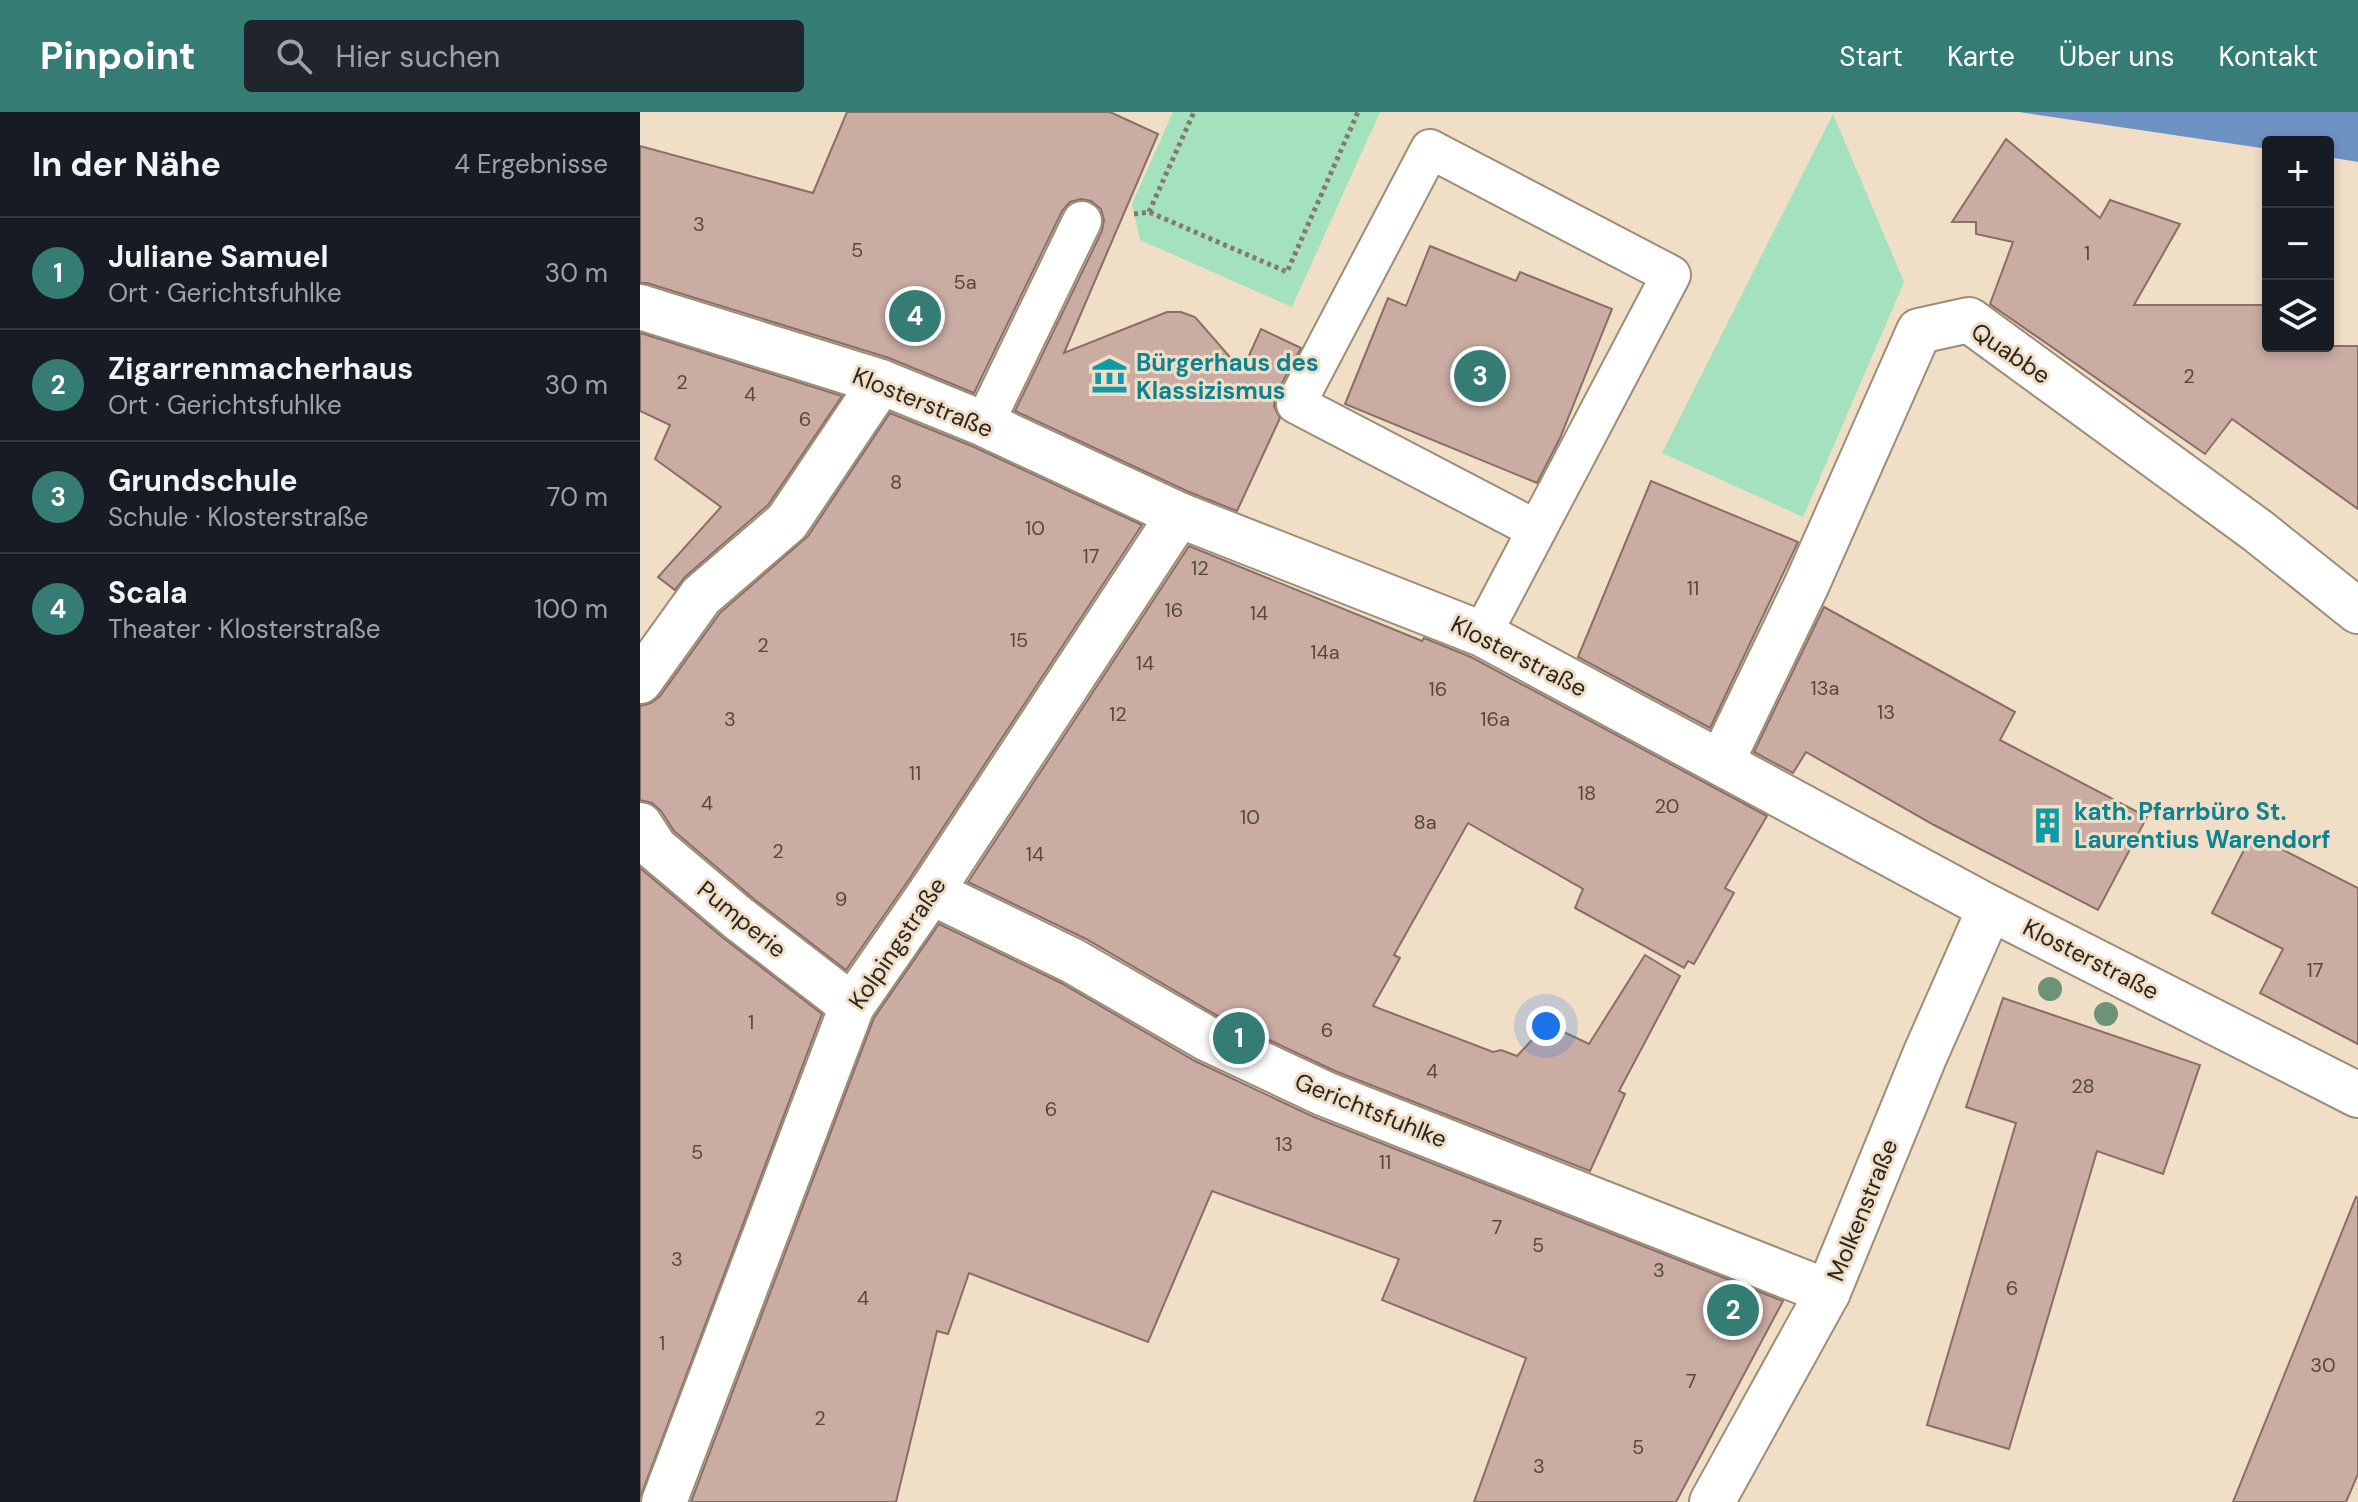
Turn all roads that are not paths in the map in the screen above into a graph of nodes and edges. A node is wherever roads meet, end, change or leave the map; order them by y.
1 (1082, 221) dead end
2 (640, 307) edge
3 (881, 382) junction
4 (984, 424) junction
5 (1179, 515) junction
6 (1537, 530) junction
7 (2358, 611) edge
8 (1482, 634) junction
9 (640, 681) edge
10 (1721, 763) junction
11 (640, 825) edge
12 (931, 892) junction
13 (1990, 908) junction
14 (852, 1006) junction
15 (2358, 1095) edge
16 (1828, 1292) junction
17 (664, 1502) edge
18 (1712, 1502) edge

1 - 4 lane
2 - 3 street, Klosterstraße
3 - 4 street, Klosterstraße
3 - 9 street
4 - 5 street, Klosterstraße
5 - 8 street, Klosterstraße
5 - 12 street, Kolpingstraße
6 - 6 lane
6 - 8 lane
7 - 10 street, Quabbe
8 - 10 street, Klosterstraße
10 - 13 street, Klosterstraße
11 - 14 street, Pumperie
12 - 14 street, Kolpingstraße
12 - 16 street, Gerichtsfuhlke
13 - 15 street, Klosterstraße
13 - 16 street, Molkenstraße
14 - 17 street, Kolpingstraße
16 - 18 street, Molkenstraße

